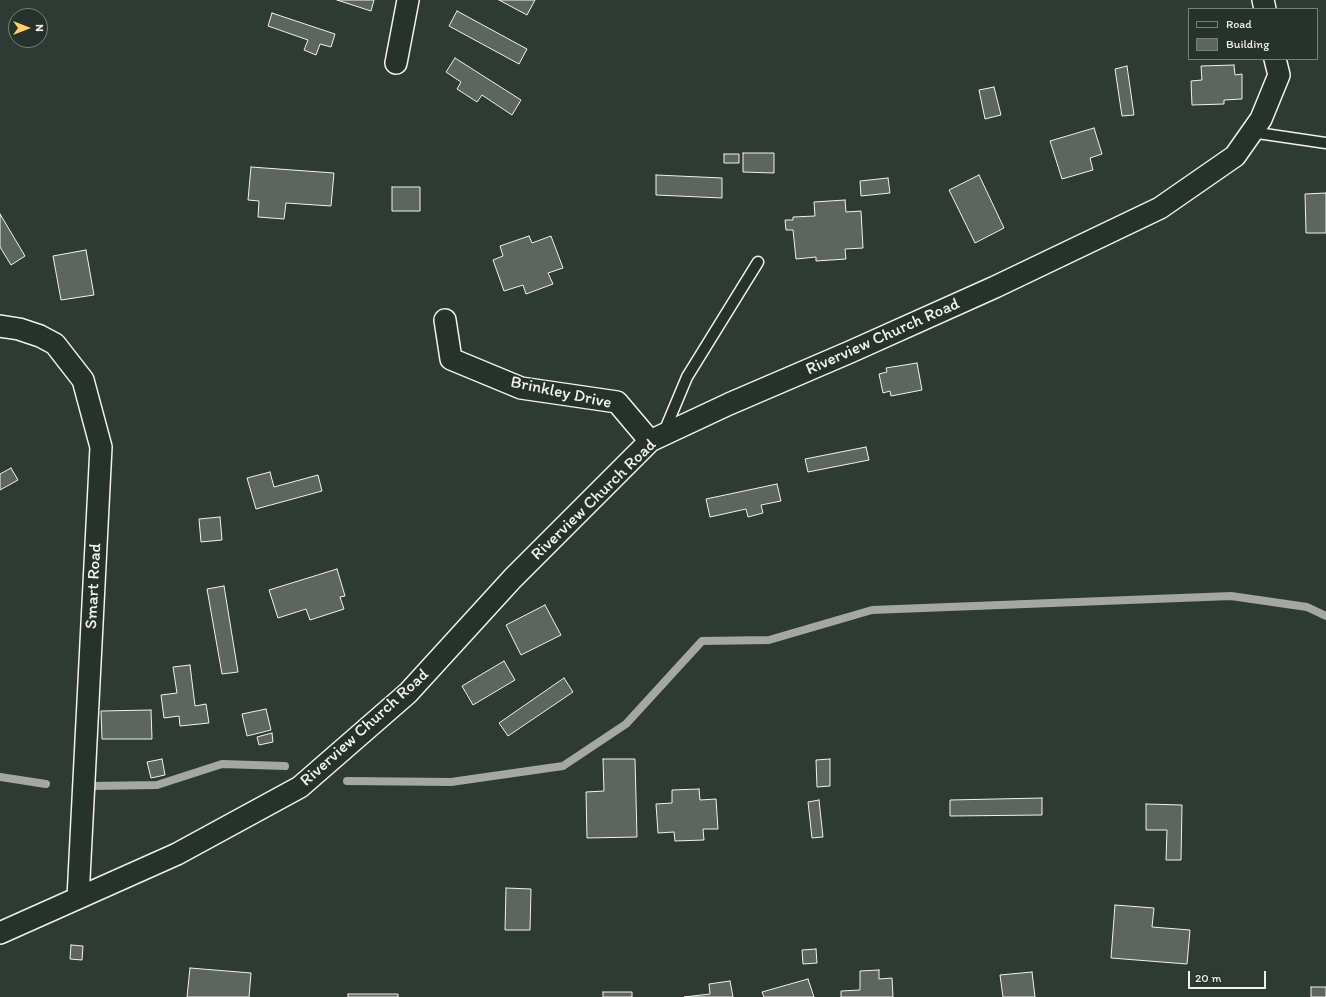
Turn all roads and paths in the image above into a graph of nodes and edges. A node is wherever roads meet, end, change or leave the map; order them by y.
1 (408, 0) edge
2 (1276, 60) edge
3 (396, 63) dead end
4 (1252, 132) junction
5 (1326, 143) edge
6 (758, 262) dead end
7 (445, 320) dead end
8 (0, 326) edge
9 (656, 438) junction
10 (78, 898) junction
11 (0, 933) edge

1 - 3 street
2 - 4 street, Riverview Church Road
4 - 5 lane
4 - 9 street, Riverview Church Road
6 - 9 lane
7 - 9 street, Brinkley Drive
8 - 10 street, Smart Road
9 - 10 street, Riverview Church Road
10 - 11 street, Riverview Church Road

